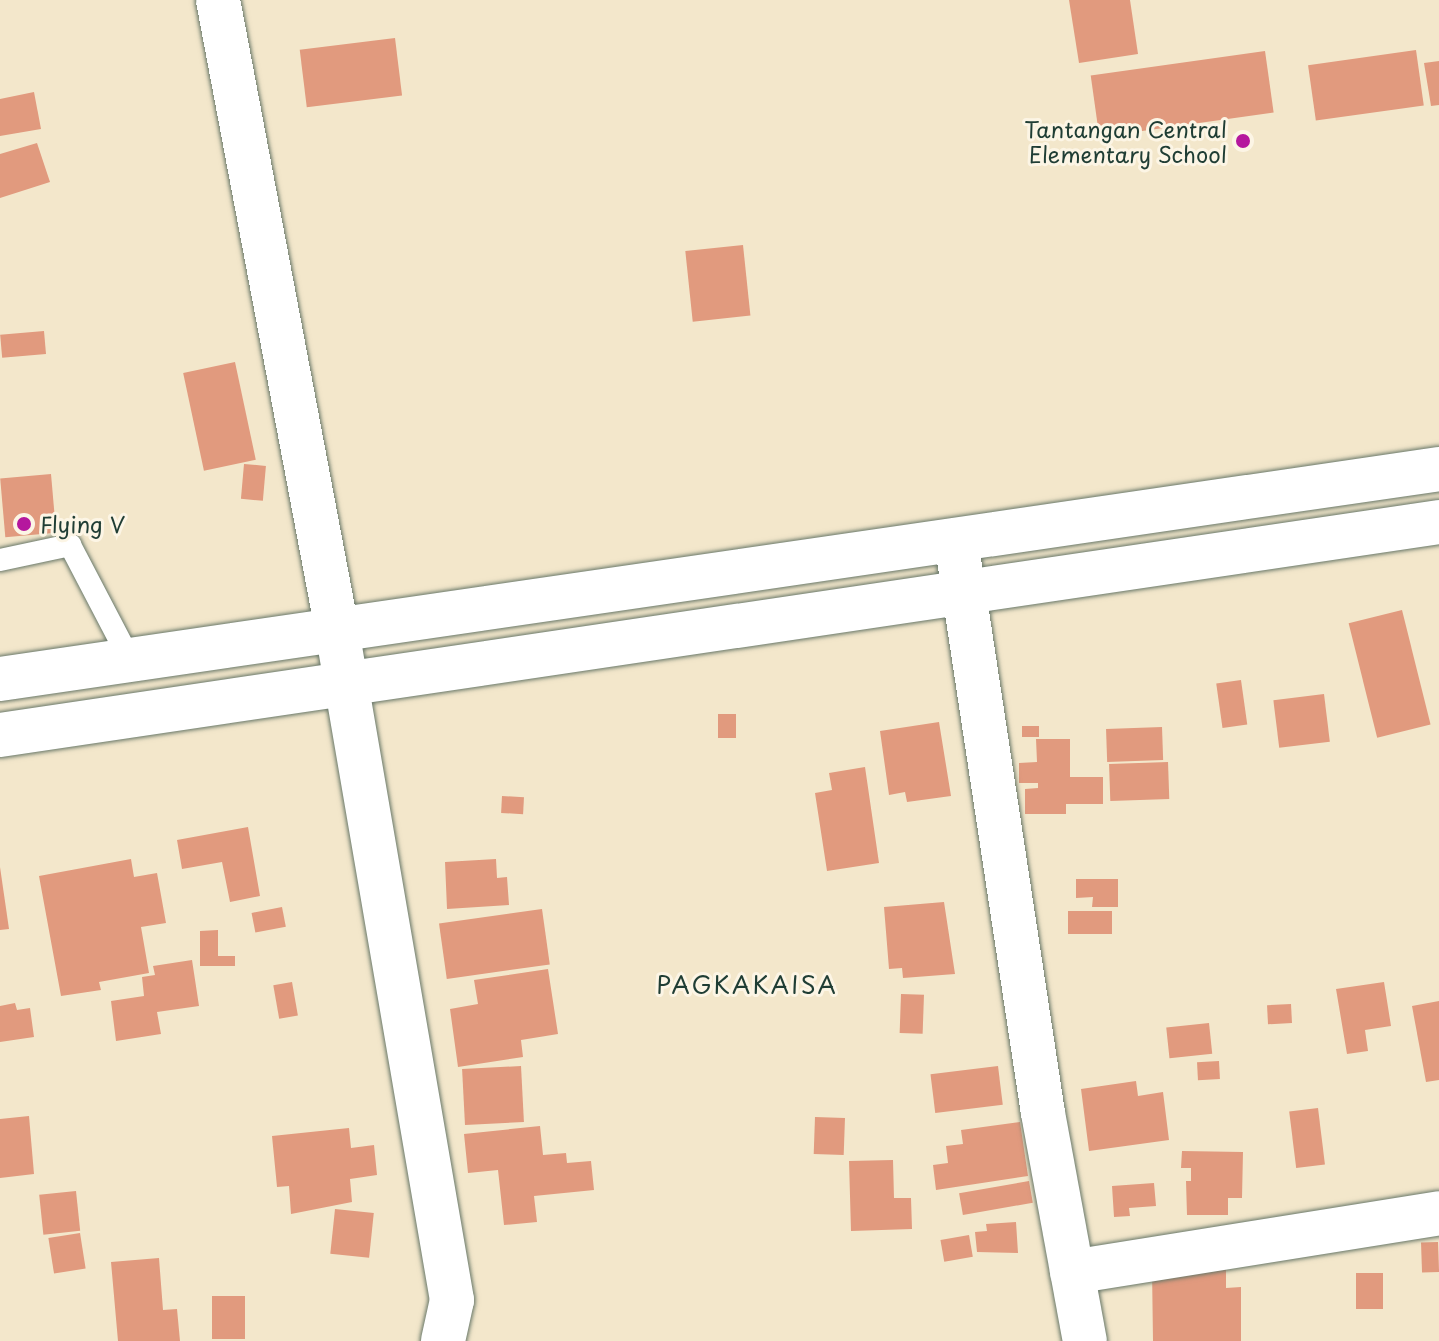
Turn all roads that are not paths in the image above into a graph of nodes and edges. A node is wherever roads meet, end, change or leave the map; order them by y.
1 (218, 0) edge
2 (1439, 469) edge
3 (1439, 522) edge
4 (956, 540) junction
5 (0, 560) edge
6 (964, 590) junction
7 (337, 630) junction
8 (129, 658) junction
9 (0, 679) edge
10 (346, 683) junction
11 (0, 735) edge
12 (1439, 1213) edge
13 (1072, 1272) junction
14 (443, 1341) edge
15 (1085, 1341) edge

1 - 7 main road
2 - 4 main road
3 - 6 main road
4 - 6 main road
4 - 7 main road
5 - 8 lane
6 - 10 main road
6 - 13 main road
7 - 8 main road
7 - 10 main road
8 - 9 main road
10 - 11 main road
10 - 14 main road
12 - 13 main road
13 - 15 main road

